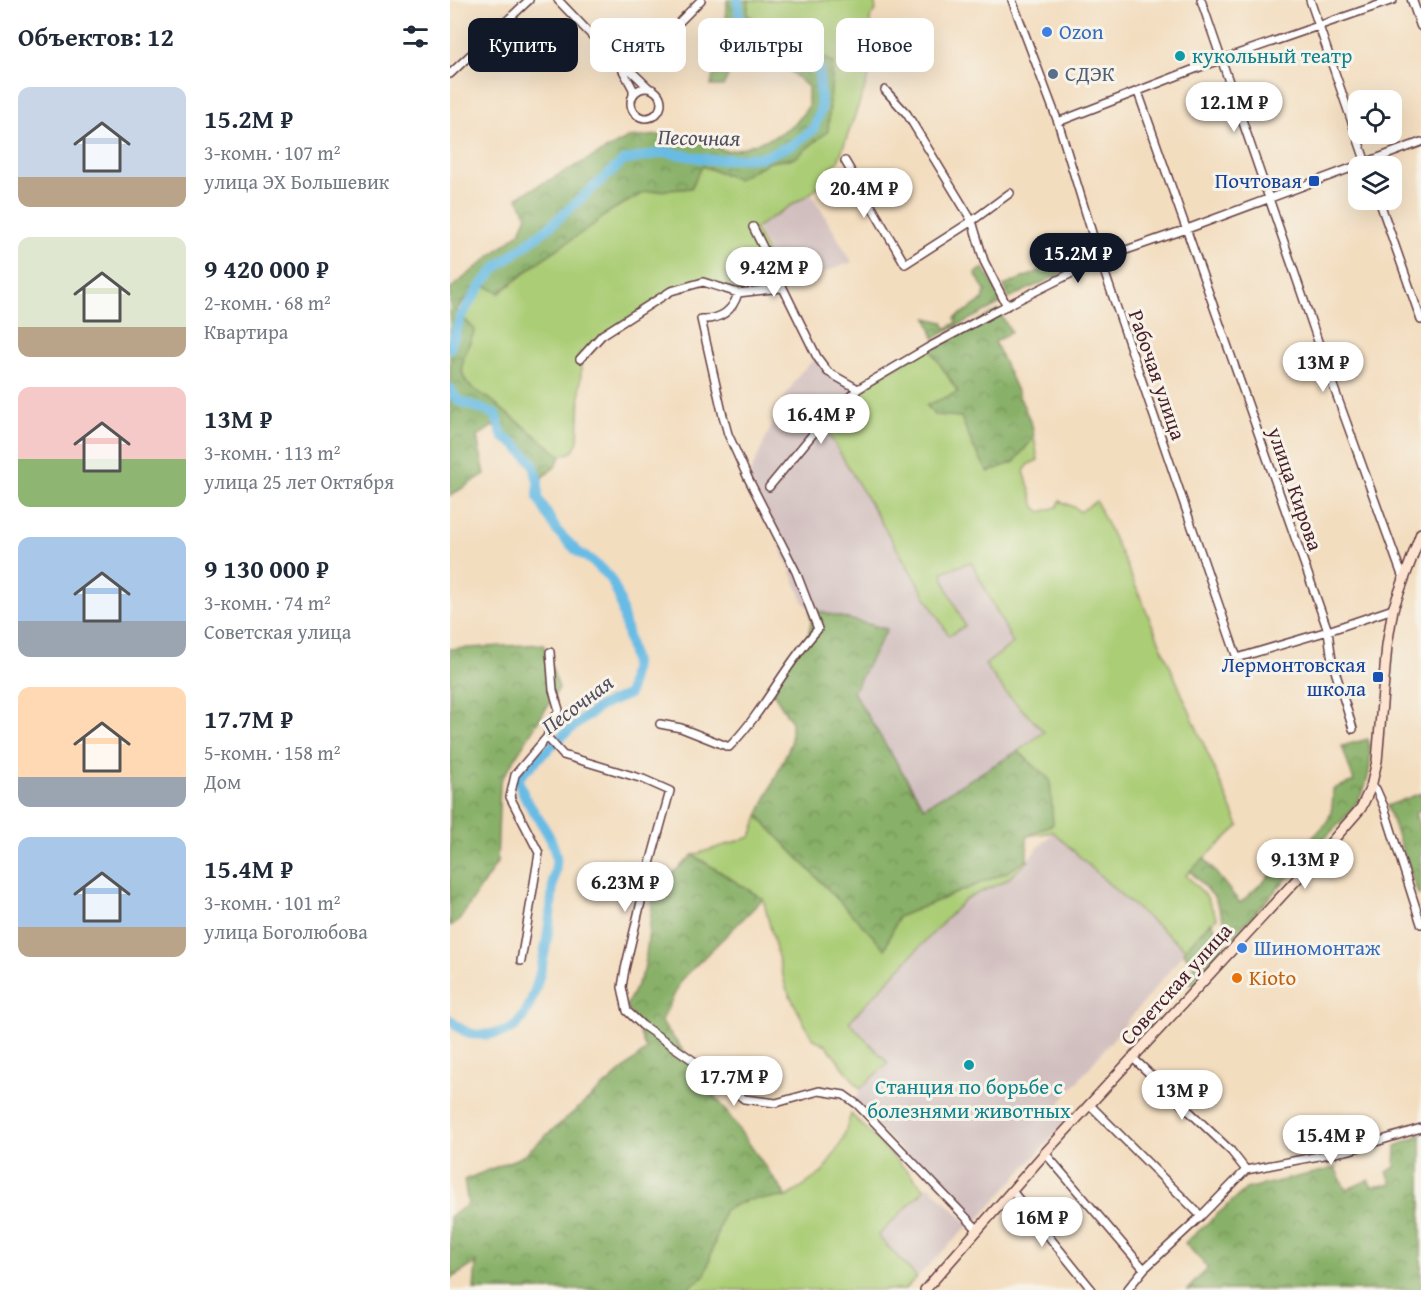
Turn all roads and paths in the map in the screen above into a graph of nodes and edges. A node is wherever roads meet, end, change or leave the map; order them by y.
1 (529, 0) edge
2 (558, 0) edge
3 (701, 0) edge
4 (1012, 0) edge
5 (1201, 0) edge
6 (1310, 0) edge
7 (1394, 0) edge
8 (1412, 0) edge
9 (683, 18) edge
10 (1421, 26) edge
11 (1319, 27) junction
12 (590, 34) edge
13 (1221, 60) junction
14 (624, 72) edge
15 (632, 72) edge
16 (450, 74) edge
17 (649, 88) junction
18 (885, 90) dead end
19 (1138, 92) junction
20 (633, 95) junction
21 (1058, 122) junction
22 (1421, 142) edge
23 (1364, 156) edge
24 (1387, 156) edge
25 (845, 161) dead end
26 (1348, 171) edge
27 (1010, 193) dead end
28 (1270, 198) junction
29 (1382, 210) edge
30 (972, 221) junction
31 (753, 227) dead end
32 (1187, 229) junction
33 (1100, 259) junction
34 (781, 288) dead end
35 (738, 293) junction
36 (1007, 306) junction
37 (1421, 320) edge
38 (580, 359) dead end
39 (858, 389) junction
40 (769, 487) dead end
41 (1421, 533) edge
42 (1404, 578) junction
43 (1393, 609) junction
44 (1328, 631) junction
45 (550, 652) dead end
46 (660, 724) dead end
47 (1353, 729) dead end
48 (547, 737) junction
49 (1371, 787) junction
50 (1417, 899) edge
51 (1421, 924) edge
52 (521, 961) dead end
53 (1133, 1058) junction
54 (1090, 1105) junction
55 (1421, 1128) edge
56 (1045, 1153) junction
57 (1246, 1170) junction
58 (1012, 1191) junction
59 (1201, 1216) junction
60 (978, 1230) junction
61 (1144, 1269) junction
62 (925, 1290) edge
63 (1092, 1290) edge
64 (1126, 1290) edge

1 - 16 street
2 - 12 street
3 - 9 street
4 - 21 street, Рабочая улица
5 - 13 street
6 - 11 street
7 - 11 street
8 - 10 street
11 - 13 street
11 - 23 street
13 - 19 street
13 - 28 street
14 - 20 street
15 - 17 street
17 - 20 street
17 - 20 street
18 - 30 street
19 - 21 street
19 - 32 street, улица Кирова
21 - 33 street, Рабочая улица
22 - 24 street
25 - 30 street
26 - 28 street
27 - 30 street
28 - 32 street
28 - 42 street
29 - 37 street
30 - 36 street
31 - 39 street
32 - 33 street
32 - 44 street, улица Кирова
33 - 36 street
33 - 44 street, Рабочая улица
34 - 35 street
35 - 38 street
35 - 46 street
36 - 39 street
39 - 40 street
41 - 42 main road, Советская улица
42 - 43 main road, Советская улица
43 - 44 street
43 - 49 main road, Советская улица
44 - 47 street, улица Кирова
45 - 48 street
48 - 52 street
48 - 60 street
49 - 50 street
49 - 53 main road, Советская улица
50 - 51 street
53 - 54 main road, Советская улица
53 - 57 street
54 - 56 main road, Советская улица
54 - 59 street
55 - 57 street
56 - 58 main road, Советская улица
56 - 61 street
57 - 59 street
58 - 60 main road, Советская улица
58 - 63 street
59 - 61 street
60 - 62 main road, Советская улица
61 - 64 street

